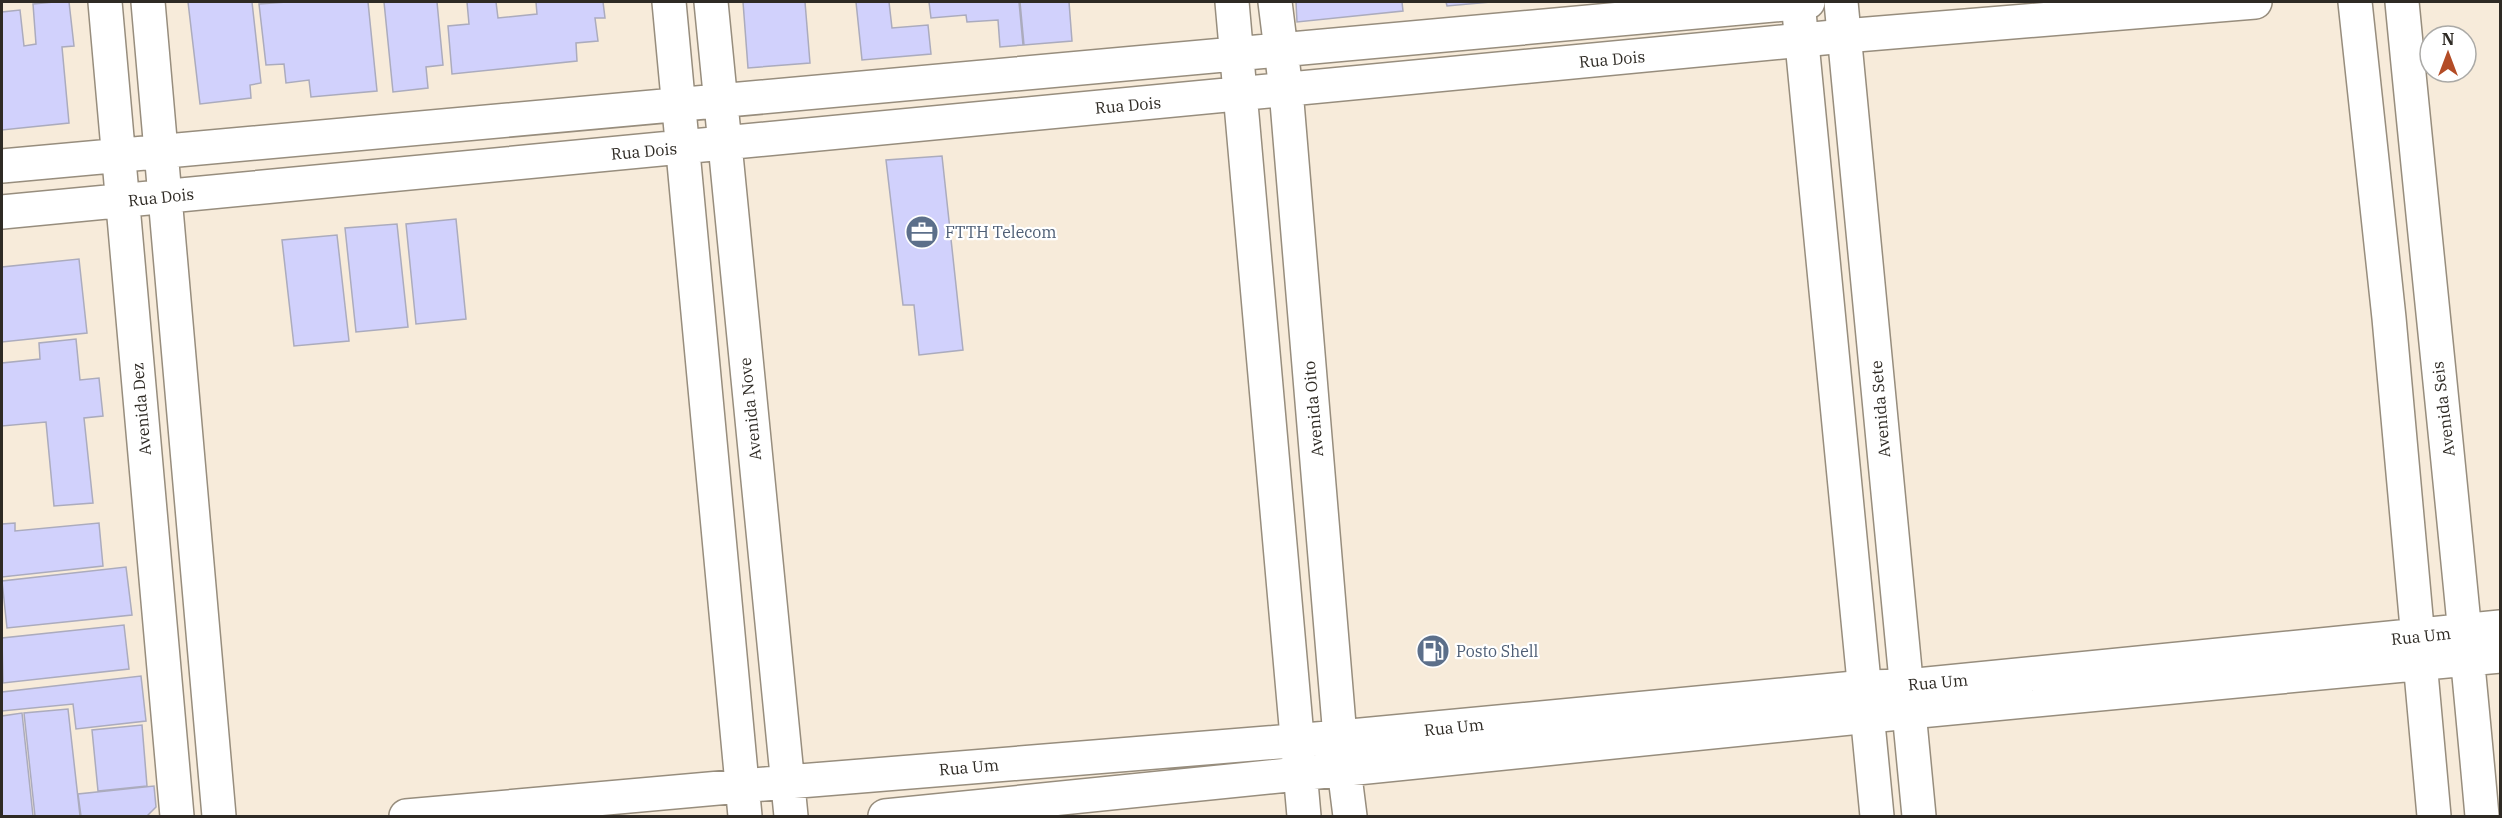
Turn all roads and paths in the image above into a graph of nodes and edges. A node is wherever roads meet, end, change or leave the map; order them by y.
1 (105, 2) edge
2 (148, 2) edge
3 (669, 2) edge
4 (711, 2) edge
5 (1232, 2) edge
6 (1275, 2) edge
7 (1798, 2) edge
8 (1808, 2) edge
9 (1841, 2) edge
10 (2255, 2) edge
11 (2355, 2) edge
12 (2402, 2) edge
13 (1844, 36) junction
14 (1802, 41) junction
15 (1280, 48) junction
16 (1237, 52) junction
17 (1286, 90) junction
18 (1240, 94) junction
19 (720, 99) junction
20 (678, 103) junction
21 (724, 144) junction
22 (683, 148) junction
23 (162, 151) junction
24 (120, 155) junction
25 (2, 166) edge
26 (164, 196) junction
27 (123, 201) junction
28 (2, 212) edge
29 (2500, 627) edge
30 (2466, 645) junction
31 (2419, 650) junction
32 (2500, 656) edge
33 (1908, 699) junction
34 (1866, 702) junction
35 (1340, 738) junction
36 (1296, 741) junction
37 (1345, 770) junction
38 (1300, 775) junction
39 (787, 782) junction
40 (743, 801) edge
41 (177, 816) edge
42 (219, 816) edge
43 (406, 816) edge
44 (791, 816) edge
45 (885, 816) edge
46 (1304, 816) edge
47 (1350, 816) edge
48 (1877, 816) edge
49 (1919, 816) edge
50 (2434, 816) edge
51 (2482, 816) edge

1 - 24 street, Avenida Dez
2 - 23 street
3 - 20 street
4 - 19 street, Avenida Nove
5 - 16 street
6 - 15 street, Avenida Oito
7 - 8 street
7 - 14 street
7 - 15 street
9 - 13 street, Avenida Sete
10 - 13 street, Rua Dois
11 - 31 street
12 - 30 street, Avenida Seis
13 - 14 street, Rua Dois
13 - 33 street, Avenida Sete
14 - 17 street, Rua Dois
14 - 34 street
15 - 16 street
15 - 17 street, Avenida Oito
16 - 18 street
16 - 19 street
17 - 18 street, Rua Dois
17 - 35 street, Avenida Oito
18 - 21 street, Rua Dois
18 - 36 street
19 - 20 street
19 - 21 street, Avenida Nove
20 - 22 street
20 - 23 street
21 - 22 street, Rua Dois
21 - 39 street, Avenida Nove
22 - 26 street, Rua Dois
22 - 40 street
23 - 24 street
23 - 26 street
24 - 25 street
24 - 27 street, Avenida Dez
26 - 27 street, Rua Dois
26 - 42 street
27 - 28 street, Rua Dois
27 - 41 street, Avenida Dez
29 - 30 street, Rua Um
30 - 31 street, Rua Um
30 - 32 street, Rua Um
30 - 51 street, Avenida Seis
31 - 33 street, Rua Um
31 - 50 street
33 - 34 street, Rua Um
33 - 49 street, Avenida Sete
34 - 35 street, Rua Um
34 - 37 street, Rua Um
34 - 48 street
35 - 36 street, Rua Um
35 - 37 street, Avenida Oito
36 - 38 street
36 - 39 street, Rua Um
37 - 38 street, Rua Um
37 - 47 street, Avenida Oito
38 - 45 street, Rua Um
38 - 46 street
39 - 40 street, Rua Um
39 - 44 street, Avenida Nove
40 - 43 street, Rua Um

